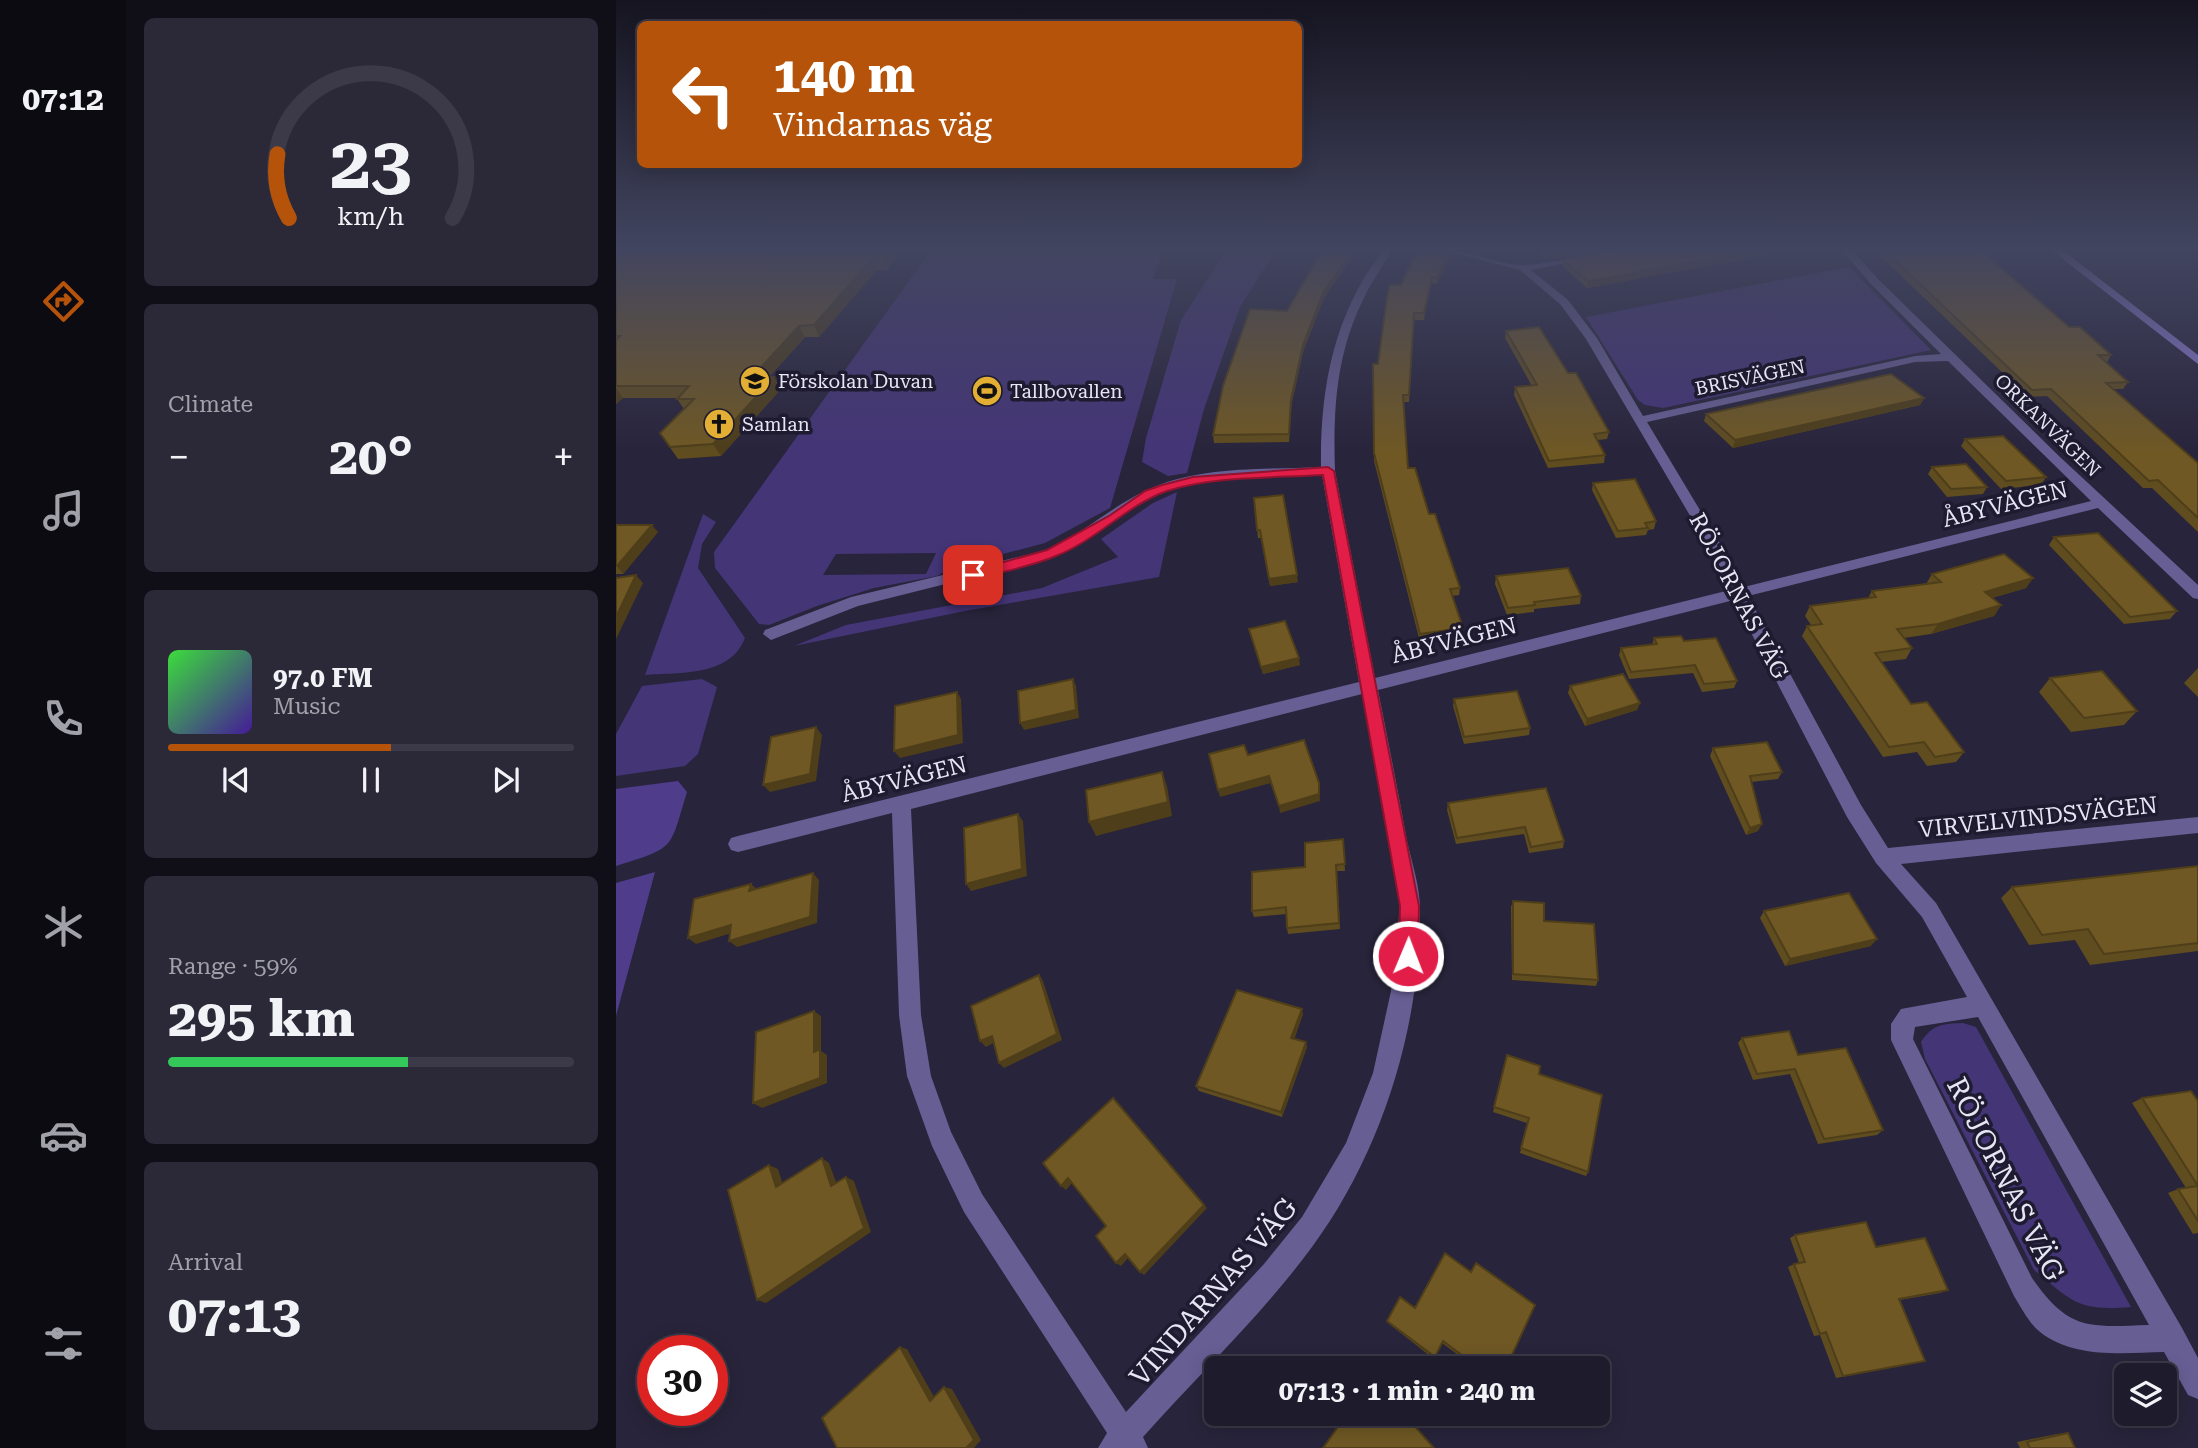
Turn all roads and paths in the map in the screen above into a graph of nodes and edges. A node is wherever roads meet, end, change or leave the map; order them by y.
1 (1351, 317) edge
2 (1577, 317) edge
3 (1910, 317) edge
4 (2141, 317) edge
5 (1950, 357) junction
6 (2198, 361) edge
7 (1640, 419) junction
8 (1328, 471) junction
9 (2101, 503) junction
10 (1738, 592) junction
11 (2198, 594) edge
12 (771, 634) dead end
13 (1368, 685) junction
14 (901, 803) junction
15 (2198, 825) edge
16 (738, 844) dead end
17 (1884, 858) junction
18 (1984, 1005) junction
19 (2172, 1338) junction
20 (2198, 1385) edge
21 (1123, 1444) edge

1 - 8 street, VINDARNAS VÄG
2 - 7 street, RÖJORNAS VÄG
3 - 5 street, ORKANVÄGEN
4 - 6 main road
5 - 7 street, BRISVÄGEN
5 - 9 street, ORKANVÄGEN
7 - 10 street, RÖJORNAS VÄG
8 - 12 street
8 - 13 street, VINDARNAS VÄG
9 - 10 street, ÅBYVÄGEN
9 - 11 street, ORKANVÄGEN
10 - 13 street, ÅBYVÄGEN
10 - 17 street, RÖJORNAS VÄG
13 - 14 street, ÅBYVÄGEN
13 - 21 street, VINDARNAS VÄG
14 - 16 street, ÅBYVÄGEN
14 - 21 street
15 - 17 street, VIRVELVINDSVÄGEN
17 - 18 street, RÖJORNAS VÄG
18 - 19 street, RÖJORNAS VÄG
18 - 19 street, RÖJORNAS VÄG
19 - 20 street, RÖJORNAS VÄG

